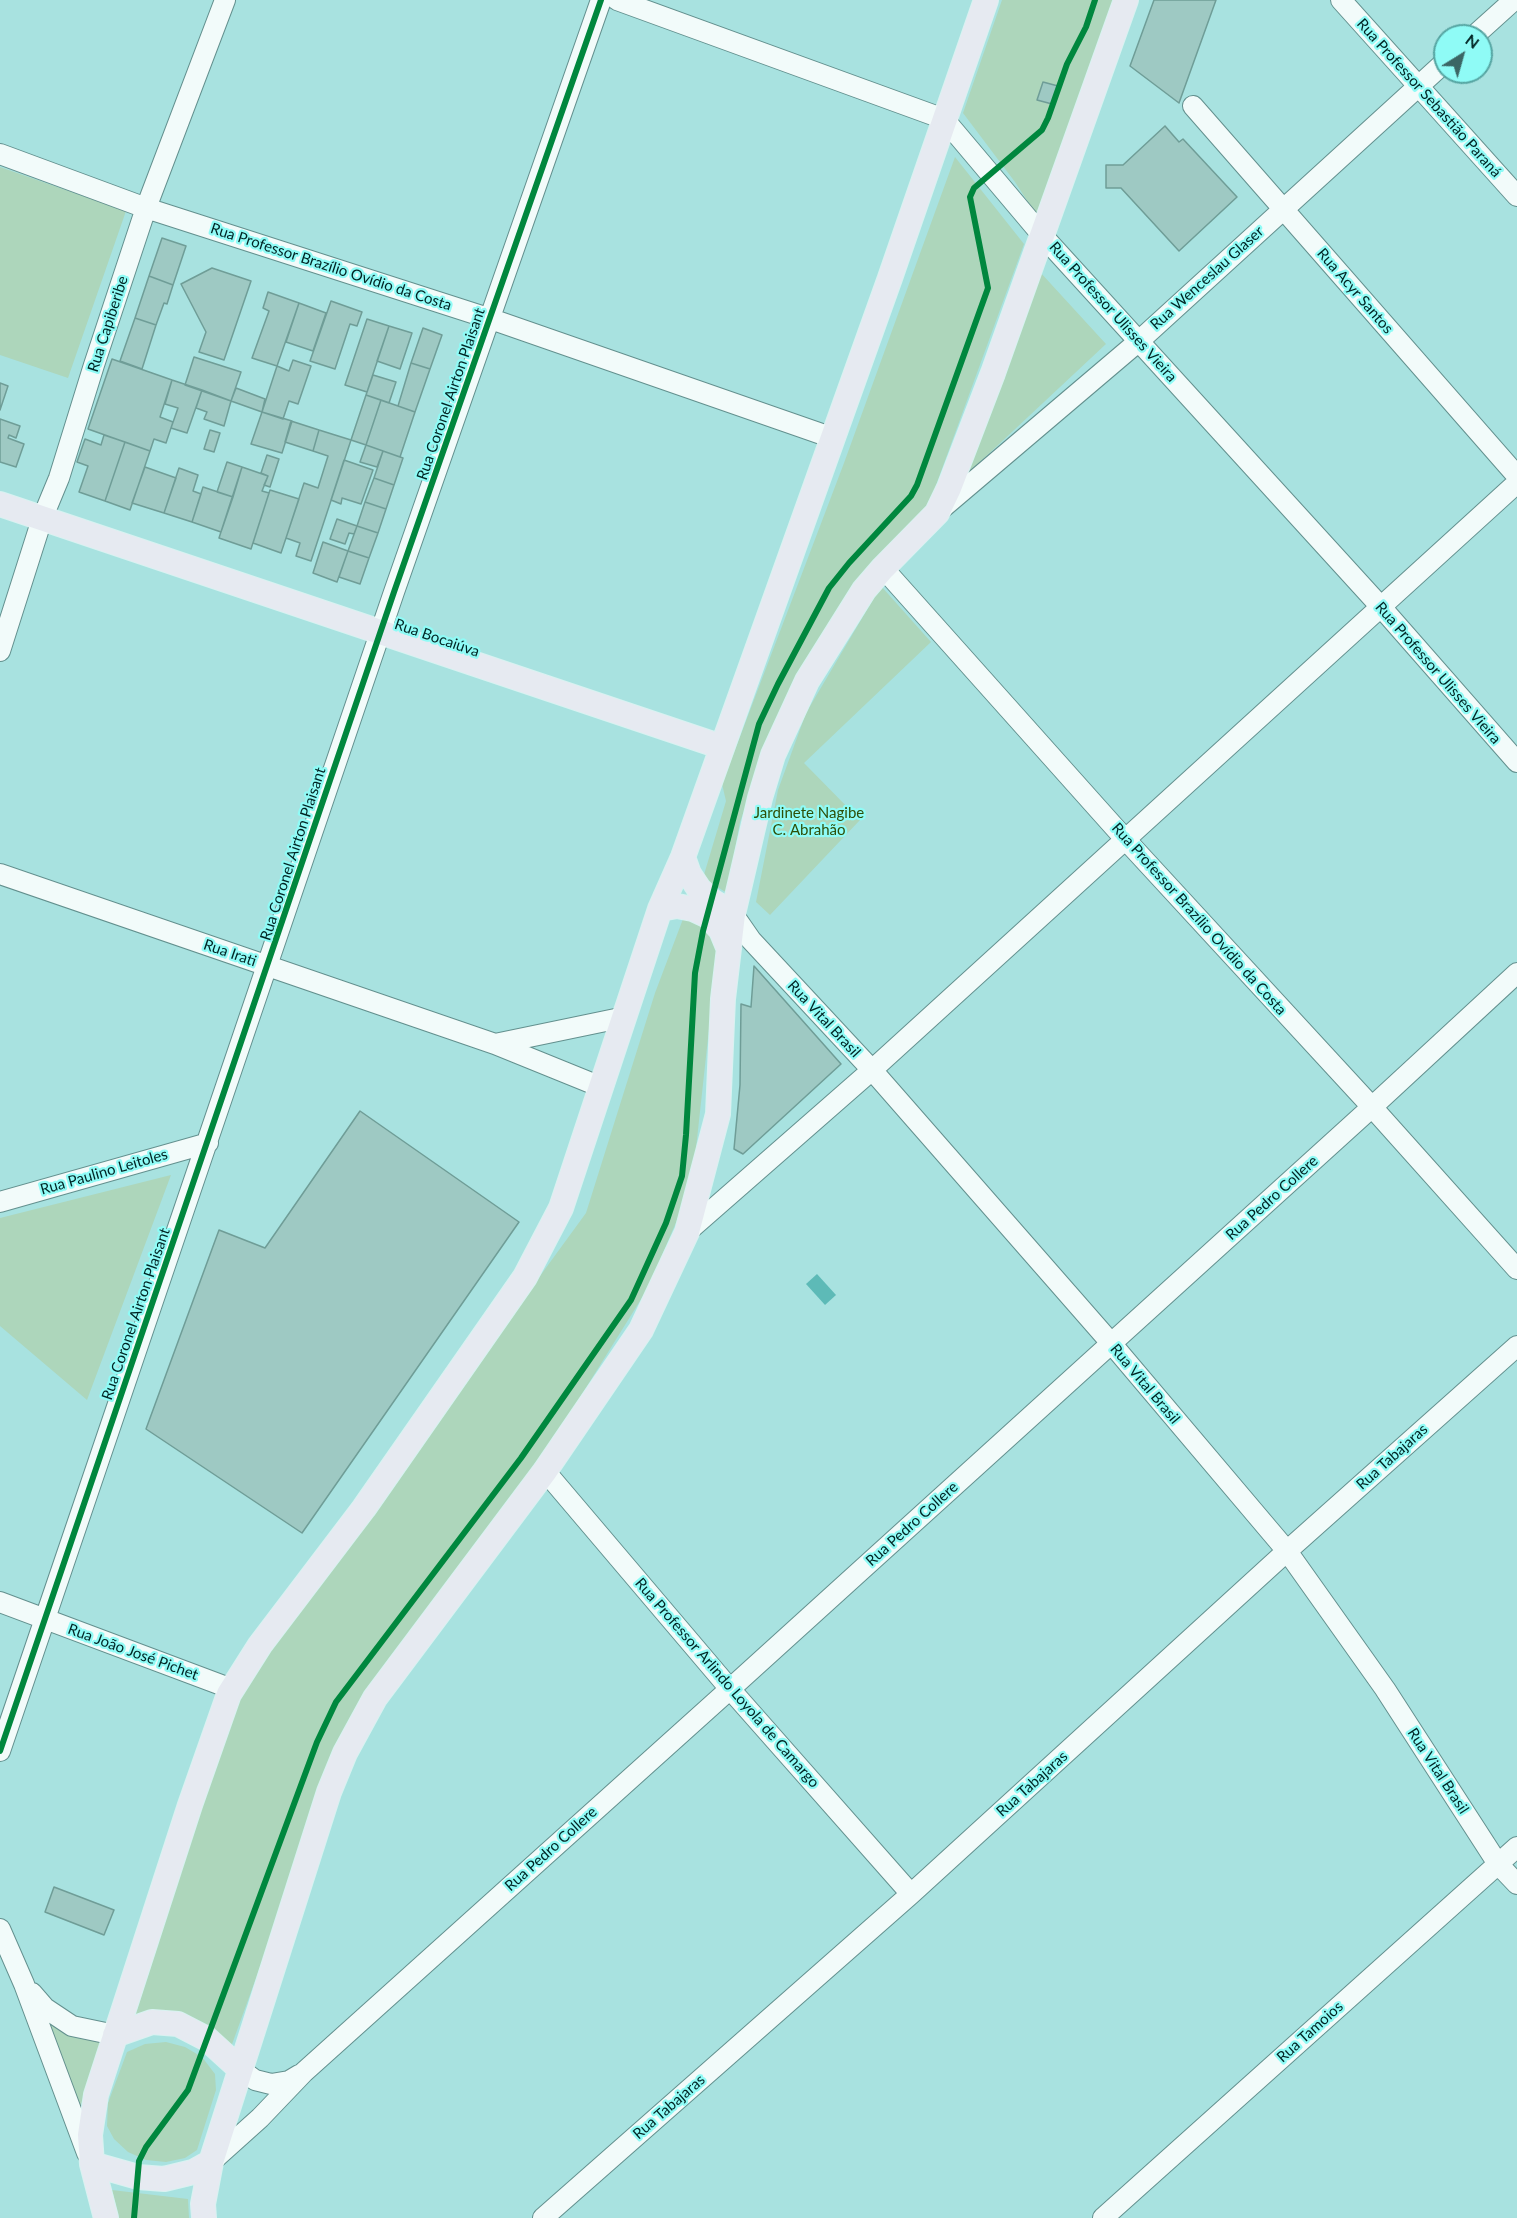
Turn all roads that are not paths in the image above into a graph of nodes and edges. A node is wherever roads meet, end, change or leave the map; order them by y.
1 (225, 0) edge
2 (601, 0) edge
3 (617, 0) edge
4 (986, 0) edge
5 (1126, 0) edge
6 (1341, 0) edge
7 (1514, 0) edge
8 (1487, 24) edge
9 (1433, 73) edge
10 (1419, 86) junction
11 (1193, 106) dead end
12 (944, 119) junction
13 (0, 154) edge
14 (1517, 196) edge
15 (146, 208) junction
16 (1284, 209) junction
17 (1041, 234) junction
18 (491, 319) junction
19 (1139, 341) junction
20 (833, 438) junction
21 (1517, 476) edge
22 (1517, 483) edge
23 (0, 504) edge
24 (937, 513) junction
25 (42, 519) junction
26 (882, 568) junction
27 (1381, 607) junction
28 (380, 632) junction
29 (0, 651) edge
30 (722, 747) junction
31 (1517, 762) edge
32 (1125, 839) junction
33 (683, 857) junction
34 (0, 874) edge
35 (660, 909) junction
36 (733, 914) junction
37 (728, 947) junction
38 (268, 966) junction
39 (1517, 973) edge
40 (625, 1017) junction
41 (495, 1044) junction
42 (872, 1070) junction
43 (601, 1087) junction
44 (1372, 1107) junction
45 (208, 1143) junction
46 (0, 1202) edge
47 (687, 1232) junction
48 (1517, 1269) edge
49 (1111, 1343) junction
50 (1517, 1346) edge
51 (545, 1471) junction
52 (1287, 1551) junction
53 (0, 1602) edge
54 (44, 1619) junction
55 (232, 1689) junction
56 (730, 1689) junction
57 (0, 1751) edge
58 (1517, 1847) edge
59 (1498, 1864) junction
60 (1517, 1884) edge
61 (911, 1894) junction
62 (0, 1929) edge
63 (24, 1984) junction
64 (115, 2035) junction
65 (240, 2069) junction
66 (304, 2072) junction
67 (211, 2162) junction
68 (92, 2164) junction
69 (106, 2218) edge
70 (204, 2218) edge
71 (543, 2218) edge
72 (1103, 2218) edge

1 - 15 street, Rua Capiberibe
2 - 18 street, Rua Coronel Airton Plaisant
3 - 12 street, Rua Professor Ulisses Vieira
4 - 12 main road
5 - 17 main road
6 - 10 street, Rua Professor Sebastião Paraná
7 - 8 street
9 - 10 street, Rua Wenceslau Glaser
10 - 14 street, Rua Professor Sebastião Paraná
10 - 16 street, Rua Wenceslau Glaser
11 - 16 street, Rua Acyr Santos
12 - 17 street, Rua Professor Ulisses Vieira
12 - 20 main road
13 - 15 street, Rua Professor Brazílio Ovídio da Costa
15 - 18 street, Rua Professor Brazílio Ovídio da Costa
15 - 25 street, Rua Capiberibe
16 - 19 street, Rua Wenceslau Glaser
16 - 21 street, Rua Acyr Santos
17 - 19 street, Rua Professor Ulisses Vieira
17 - 24 main road
18 - 20 street, Rua Professor Brazílio Ovídio da Costa
18 - 28 street, Rua Coronel Airton Plaisant
19 - 24 street, Rua Wenceslau Glaser
19 - 27 street, Rua Professor Ulisses Vieira
20 - 30 main road
22 - 27 street
23 - 25 main road, Rua Bocaiúva
24 - 26 main road
25 - 28 main road, Rua Bocaiúva
25 - 29 street, Rua Capiberibe
26 - 32 street, Rua Professor Brazílio Ovídio da Costa
26 - 36 main road
27 - 31 street, Rua Professor Ulisses Vieira
27 - 32 street
28 - 30 main road, Rua Bocaiúva
28 - 38 street, Rua Coronel Airton Plaisant
30 - 33 main road
32 - 42 street
32 - 44 street, Rua Professor Brazílio Ovídio da Costa
33 - 35 main road
33 - 36 main road
34 - 38 street, Rua Irati
35 - 37 main road
35 - 40 main road
36 - 37 main road
36 - 42 street, Rua Vital Brasil
37 - 47 main road
38 - 41 street, Rua Irati
38 - 45 street, Rua Coronel Airton Plaisant
39 - 44 street, Rua Pedro Collere
40 - 41 street
40 - 43 main road
41 - 43 street, Rua Irati
42 - 47 street
42 - 49 street, Rua Vital Brasil
43 - 55 main road
44 - 48 street, Rua Professor Brazílio Ovídio da Costa
44 - 49 street, Rua Pedro Collere
45 - 46 street, Rua Paulino Leitoles
45 - 54 street, Rua Coronel Airton Plaisant
47 - 51 main road
49 - 52 street, Rua Vital Brasil
49 - 56 street, Rua Pedro Collere
50 - 52 street, Rua Tabajaras
51 - 56 street, Rua Professor Arlindo Loyola de Camargo
51 - 65 main road
52 - 59 street, Rua Vital Brasil
52 - 61 street, Rua Tabajaras
53 - 54 street, Rua João José Pichet
54 - 55 street, Rua João José Pichet
54 - 57 street, Rua Coronel Airton Plaisant
55 - 64 main road
56 - 61 street, Rua Professor Arlindo Loyola de Camargo
56 - 66 street, Rua Pedro Collere
58 - 59 street, Rua Tamoios
59 - 60 street, Rua Vital Brasil
59 - 72 street, Rua Tamoios
61 - 71 street, Rua Tabajaras
62 - 63 street
63 - 64 street
63 - 68 street
64 - 65 main road
64 - 68 main road
65 - 66 street, Rua Pedro Collere
65 - 67 main road
66 - 67 street, Rua Pedro Collere
67 - 68 main road
67 - 70 main road
68 - 69 main road

